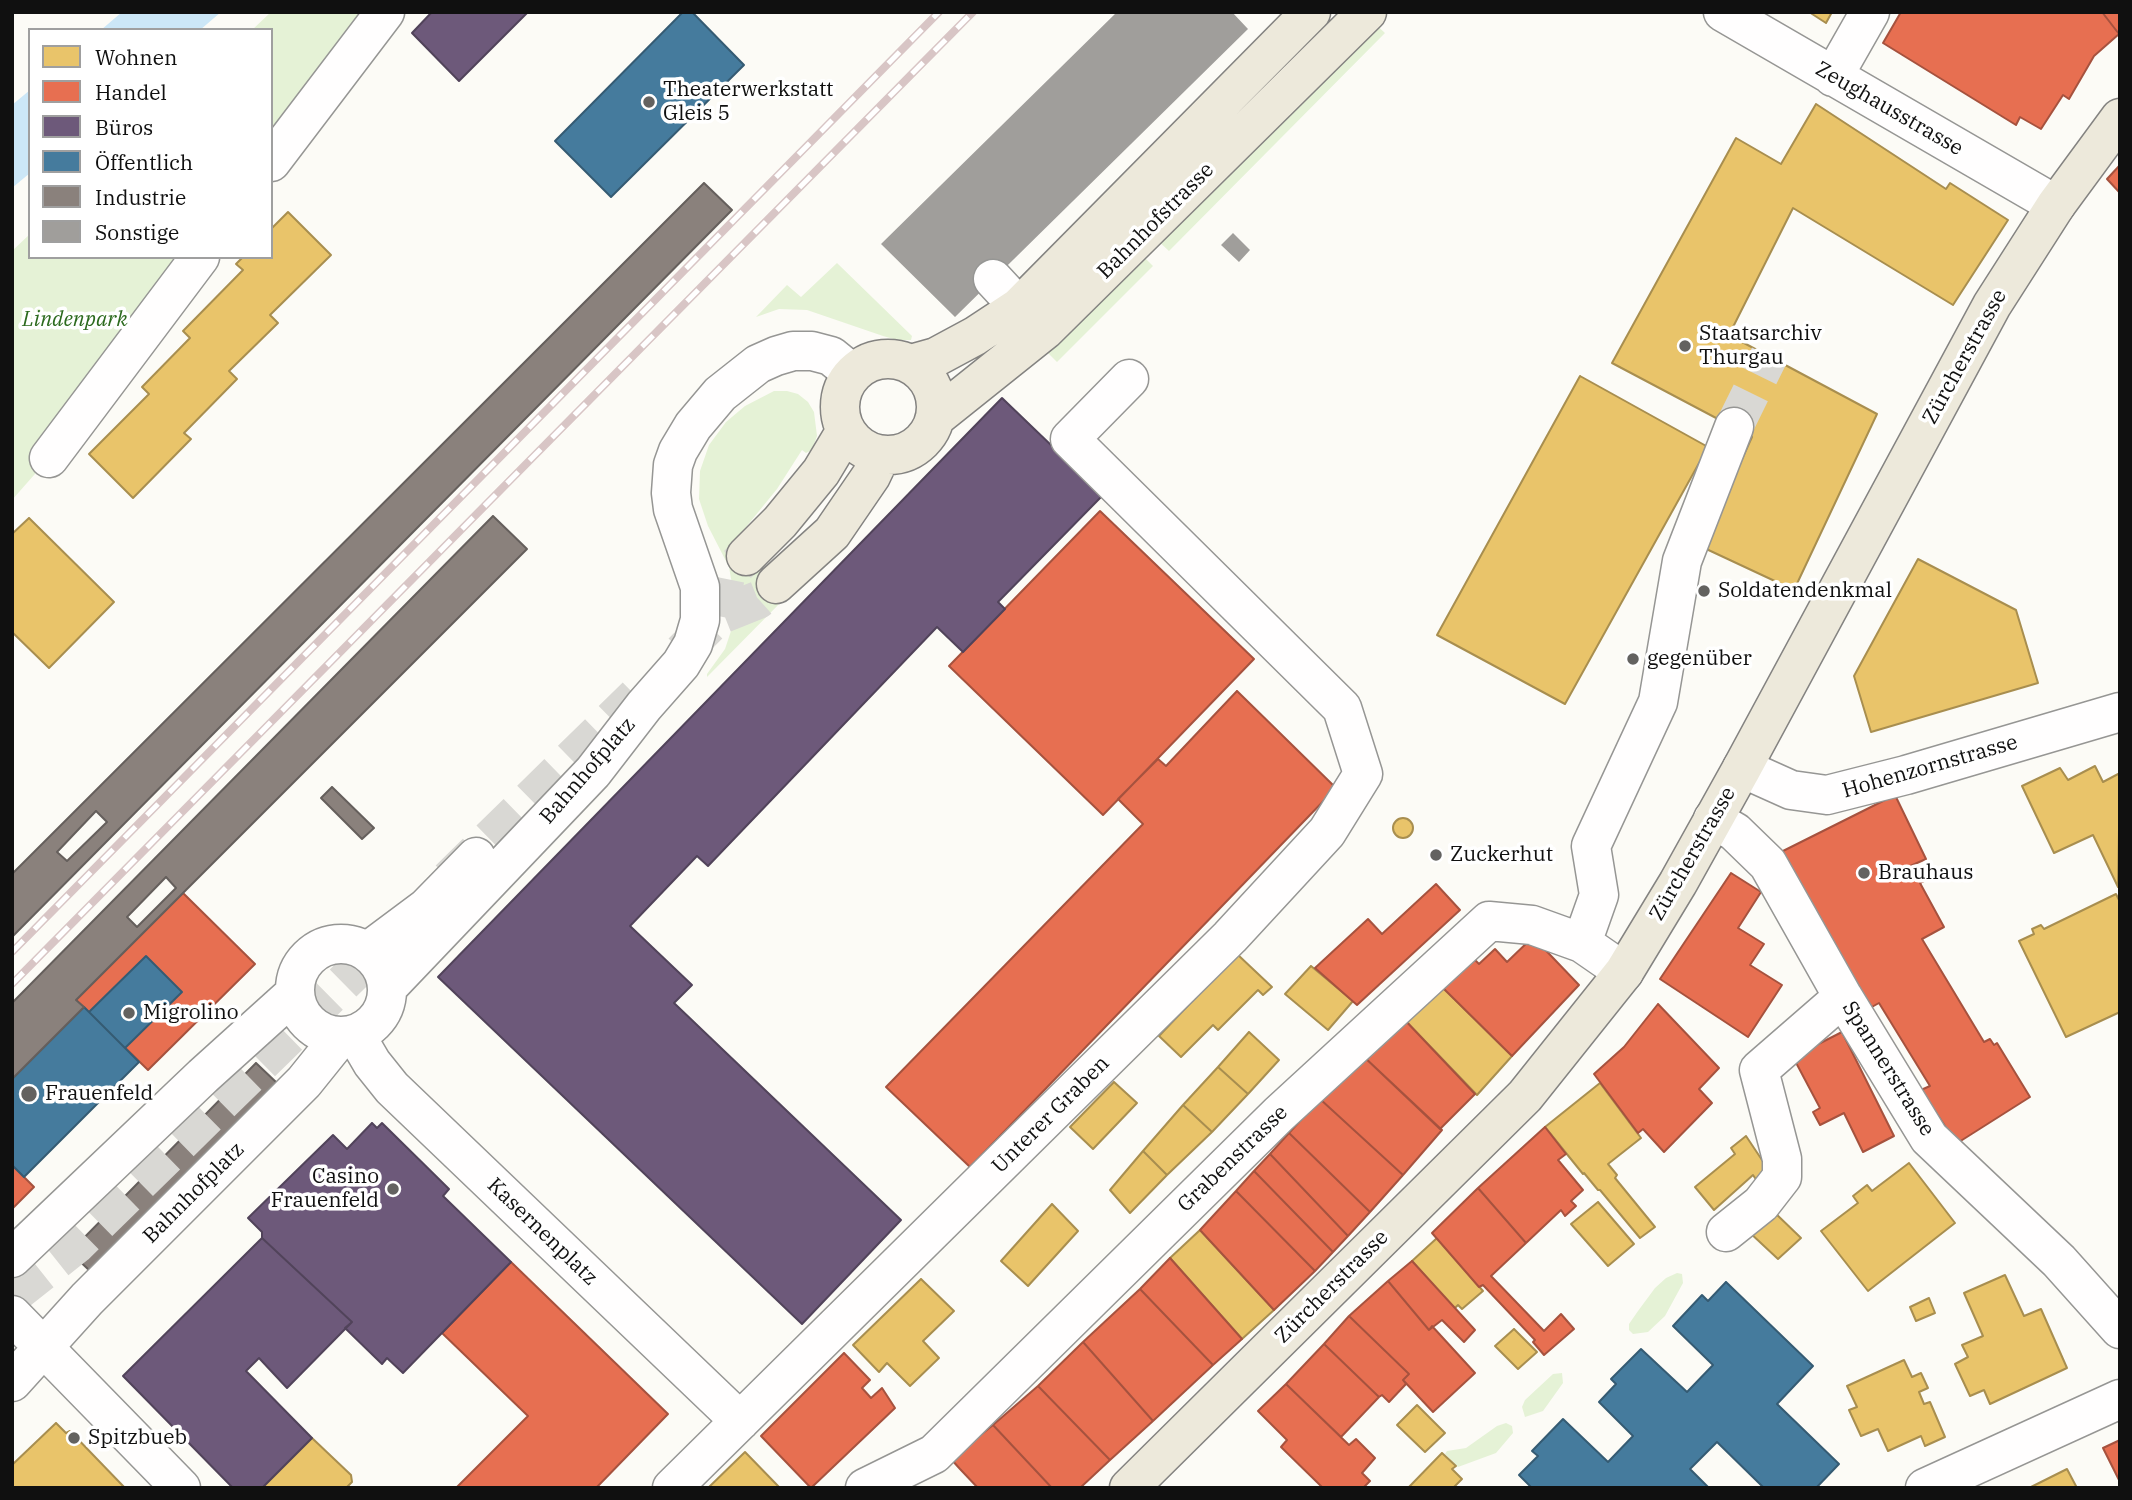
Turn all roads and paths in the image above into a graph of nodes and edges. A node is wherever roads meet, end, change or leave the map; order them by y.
1 (385, 12) edge
2 (1311, 12) edge
3 (1367, 12) edge
4 (1723, 12) edge
5 (1870, 12) edge
6 (1833, 77) junction
7 (2120, 118) edge
8 (273, 159) edge
9 (2056, 205) junction
10 (199, 259) edge
11 (993, 279) dead end
12 (1019, 307) junction
13 (911, 364) junction
14 (852, 373) junction
15 (1129, 379) dead end
16 (935, 418) junction
17 (1734, 428) tunnel mouth
18 (845, 432) junction
19 (881, 455) junction
20 (50, 458) dead end
21 (746, 556) tunnel mouth
22 (776, 584) tunnel mouth
23 (644, 706) junction
24 (2120, 712) edge
25 (1742, 768) junction
26 (1713, 819) junction
27 (1582, 943) junction
28 (367, 952) junction
29 (1624, 972) junction
30 (387, 988) junction
31 (295, 993) junction
32 (1843, 997) junction
33 (348, 1035) junction
34 (1726, 1232) dead end
35 (12, 1258) edge
36 (12, 1315) edge
37 (2120, 1329) edge
38 (43, 1346) junction
39 (12, 1382) edge
40 (2120, 1399) edge
41 (740, 1421) junction
42 (181, 1488) edge
43 (672, 1488) edge
44 (865, 1488) edge
45 (1129, 1488) edge
46 (1925, 1488) edge

1 - 8 street
2 - 12 main road, Bahnhofstrasse
3 - 16 main road, Bahnhofstrasse
4 - 6 street, Zeughausstrasse
5 - 6 street
6 - 9 street, Zeughausstrasse
7 - 9 main road, Zürcherstrasse
9 - 25 main road, Zürcherstrasse
10 - 20 street
11 - 12 street
12 - 13 main road, Bahnhofstrasse
13 - 14 main road
13 - 16 main road
14 - 18 main road
14 - 23 street, Bahnhofplatz
15 - 41 street, Unterer Graben
16 - 19 main road
17 - 27 street
18 - 19 main road
18 - 21 main road
19 - 22 main road
23 - 28 street, Bahnhofplatz
23 - 30 street, Bahnhofplatz
24 - 25 street, Hohenzornstrasse
25 - 26 main road, Zürcherstrasse
26 - 29 main road, Zürcherstrasse
26 - 32 street, Spannerstrasse
27 - 29 street, Grabenstrasse
27 - 44 street, Grabenstrasse
28 - 30 street
28 - 31 street
29 - 45 main road, Zürcherstrasse
30 - 33 street
31 - 33 street
31 - 35 street
32 - 34 street
32 - 37 street, Spannerstrasse
33 - 38 street, Bahnhofplatz
33 - 41 street, Kasernenplatz
36 - 38 street
38 - 39 street, Bahnhofplatz
38 - 42 street
40 - 46 street
41 - 43 street, Unterer Graben

